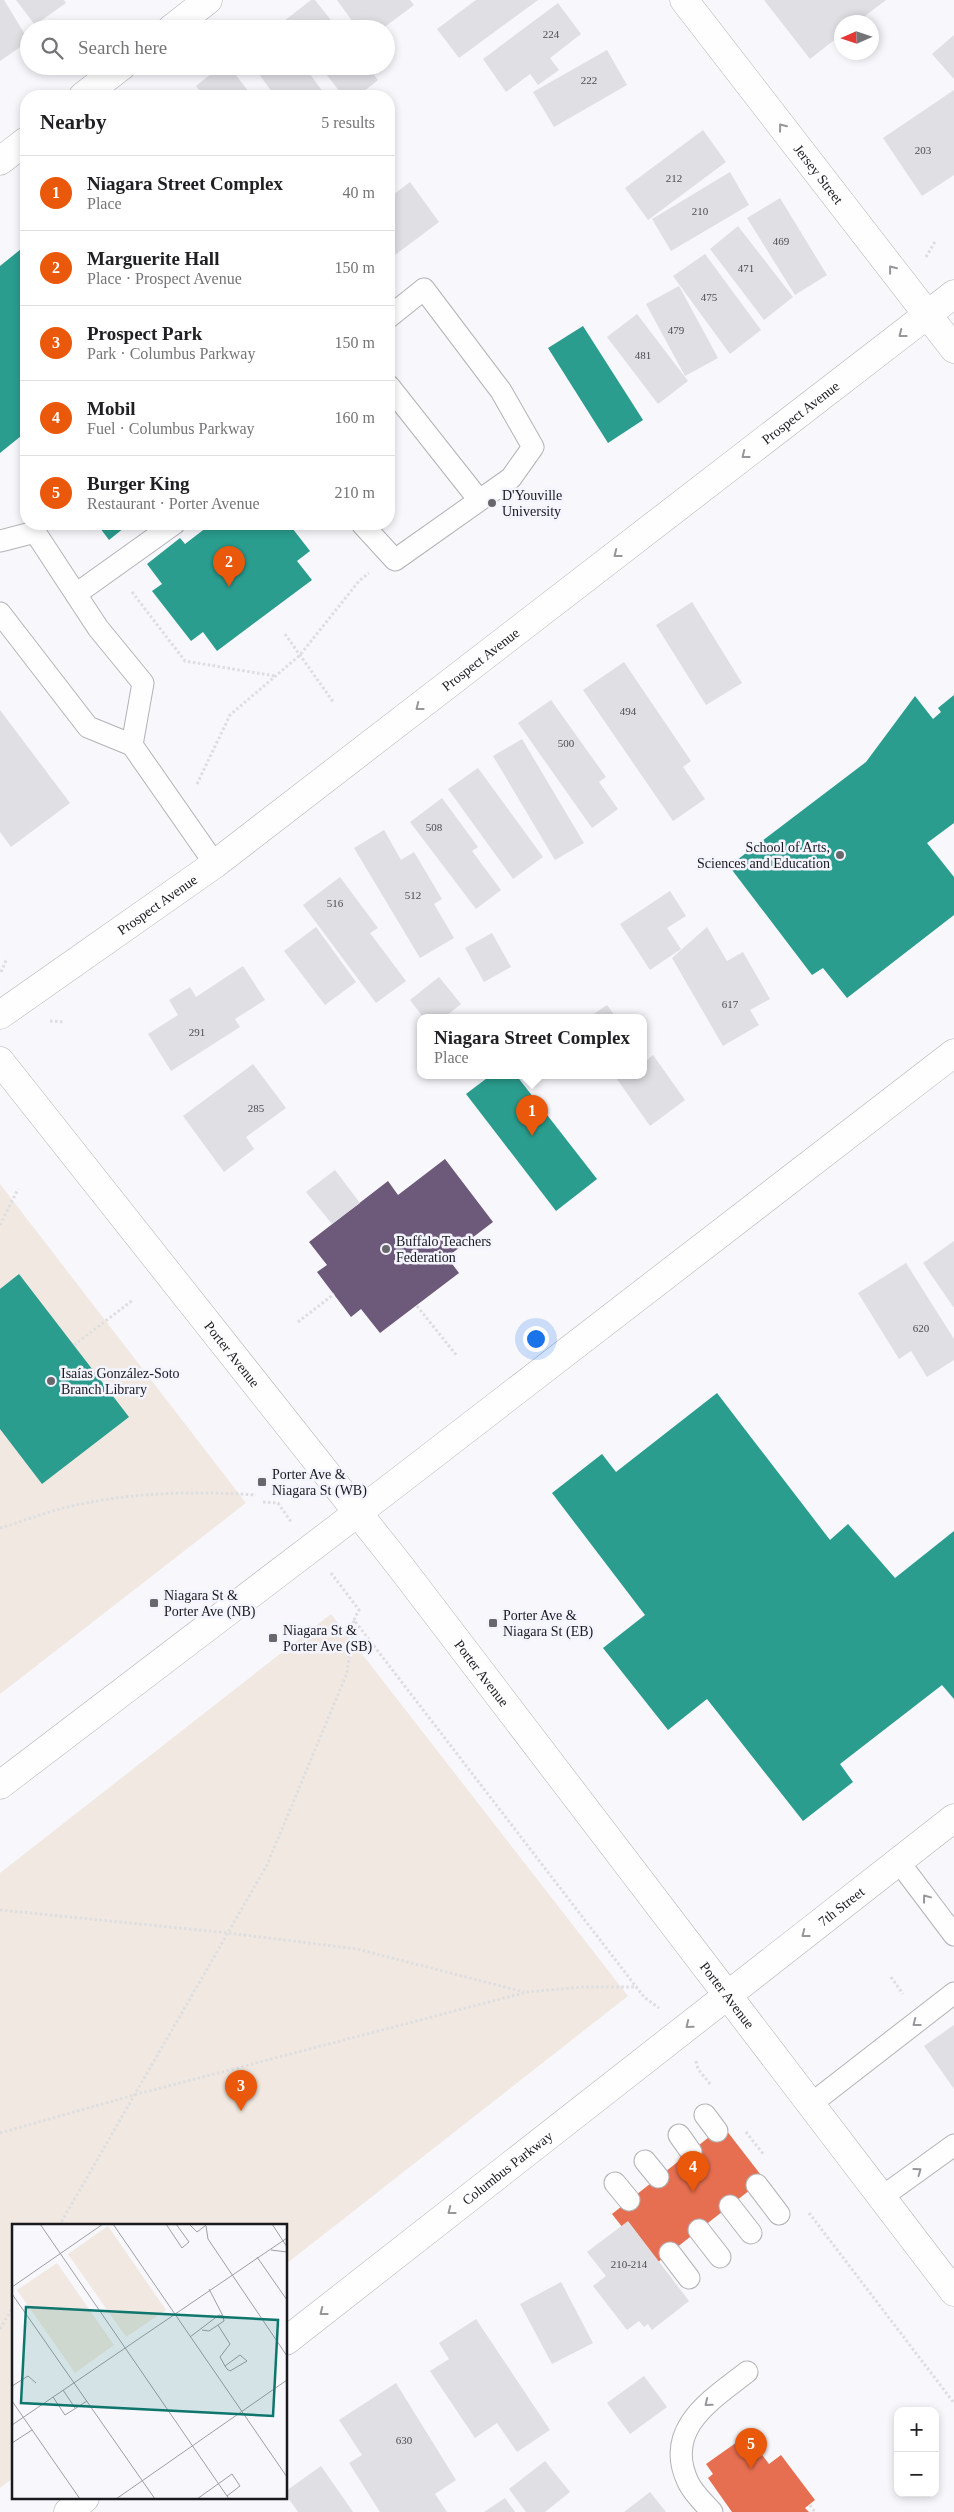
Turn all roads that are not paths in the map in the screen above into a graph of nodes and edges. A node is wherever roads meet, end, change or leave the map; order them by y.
1 (208, 0) edge
2 (684, 0) edge
3 (182, 20) edge
4 (110, 75) edge
5 (91, 90) edge
6 (20, 146) edge
7 (0, 161) edge
8 (954, 294) edge
9 (395, 312) edge
10 (927, 314) junction
11 (954, 349) edge
12 (395, 394) edge
13 (480, 500) junction
14 (166, 530) edge
15 (368, 530) edge
16 (0, 541) edge
17 (76, 594) junction
18 (0, 614) edge
19 (132, 745) junction
20 (215, 864) junction
21 (0, 1015) edge
22 (954, 1053) edge
23 (0, 1061) edge
24 (358, 1513) junction
25 (0, 1785) edge
26 (954, 1818) edge
27 (898, 1862) junction
28 (954, 1936) edge
29 (954, 1993) edge
30 (727, 1994) junction
31 (811, 2104) junction
32 (954, 2145) edge
33 (644, 2160) dead end
34 (658, 2177) dead end
35 (615, 2183) dead end
36 (758, 2185) dead end
37 (882, 2197) junction
38 (629, 2200) dead end
39 (730, 2206) dead end
40 (779, 2214) dead end
41 (699, 2230) dead end
42 (751, 2233) dead end
43 (670, 2253) dead end
44 (720, 2257) dead end
45 (689, 2278) dead end
46 (954, 2292) edge
47 (288, 2339) edge
48 (746, 2372) dead end
49 (83, 2500) edge
50 (68, 2512) edge
51 (712, 2512) edge

1 - 3 street
10 -> 2 street, Jersey Street
4 - 5 street
6 - 7 street
8 - 10 street, Prospect Avenue
9 - 13 lane
10 - 11 street, Jersey Street
10 -> 20 street, Prospect Avenue
12 - 13 lane
13 - 15 lane
14 - 17 lane
16 - 17 lane
17 - 19 lane
18 - 19 lane
19 - 20 lane
20 - 21 street, Prospect Avenue
22 - 24 street
23 - 24 street, Porter Avenue
24 - 25 street
24 - 30 street, Porter Avenue
26 - 27 street, 7th Street
28 -> 27 lane
27 -> 30 street, 7th Street
29 -> 31 lane
30 - 31 street, Porter Avenue
30 -> 47 street, Columbus Parkway
31 - 37 street, Porter Avenue
37 -> 32 lane
33 - 34 lane
35 - 38 lane
36 - 40 lane
37 - 46 street, Porter Avenue
39 - 42 lane
41 - 44 lane
43 - 45 lane
48 -> 51 lane
49 - 50 street

